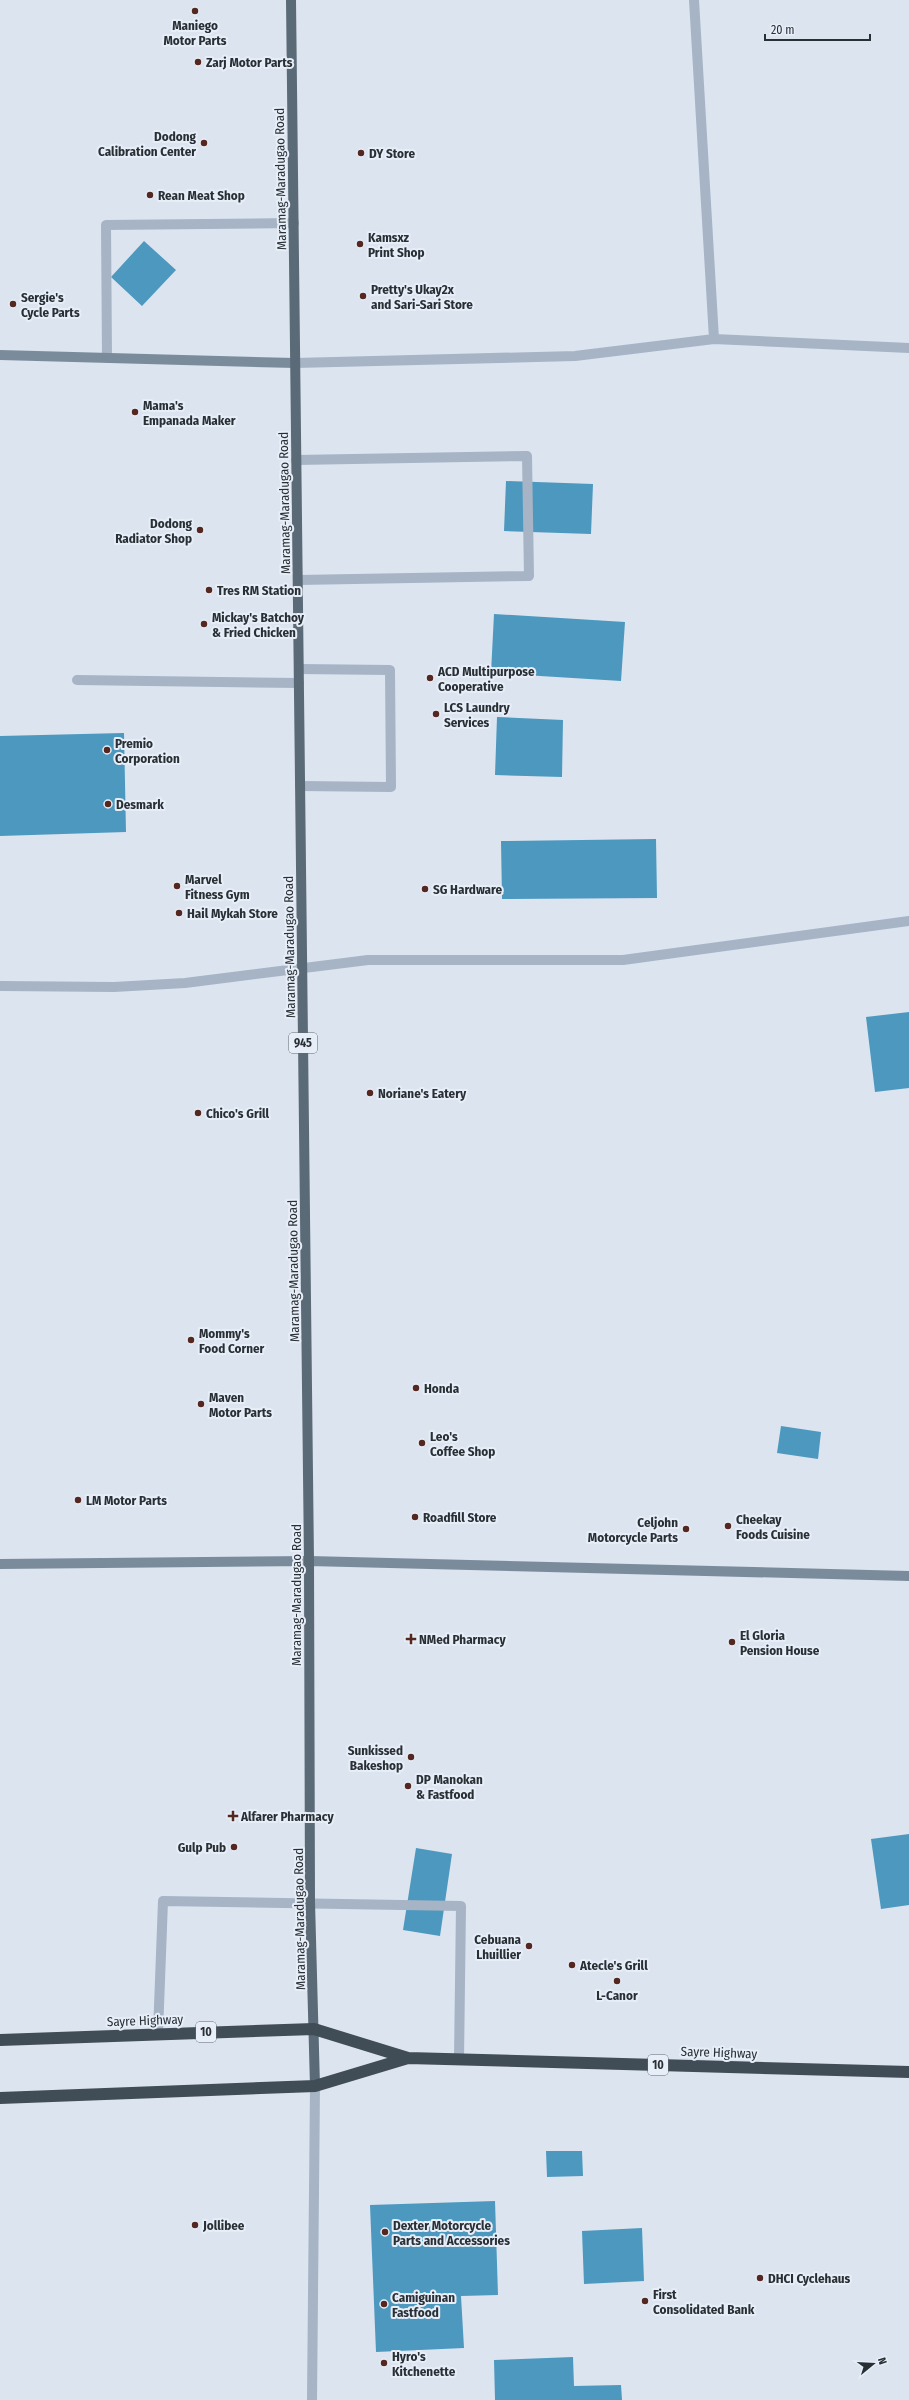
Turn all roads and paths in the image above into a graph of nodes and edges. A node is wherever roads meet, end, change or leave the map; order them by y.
1 (291, 0) edge
2 (694, 0) edge
3 (294, 223) junction
4 (714, 339) junction
5 (909, 348) edge
6 (0, 355) edge
7 (107, 358) junction
8 (296, 362) junction
9 (296, 460) junction
10 (298, 580) junction
11 (299, 669) junction
12 (77, 680) dead end
13 (299, 683) junction
14 (300, 786) junction
15 (909, 921) edge
16 (302, 967) junction
17 (0, 986) edge
18 (309, 1561) junction
19 (0, 1564) edge
20 (909, 1576) edge
21 (310, 1902) junction
22 (314, 2029) junction
23 (158, 2033) junction
24 (0, 2040) edge
25 (408, 2058) junction
26 (459, 2059) junction
27 (909, 2072) edge
28 (315, 2086) junction
29 (0, 2098) edge
30 (312, 2400) edge

1 - 3 main road, Maramag-Maradugao Road / 945
2 - 4 street
3 - 7 street
3 - 8 main road, Maramag-Maradugao Road / 945
4 - 5 street
4 - 8 street
6 - 7 street
7 - 8 street
8 - 9 main road, Maramag-Maradugao Road / 945
9 - 10 main road, Maramag-Maradugao Road / 945
9 - 10 street
10 - 11 main road, Maramag-Maradugao Road / 945
11 - 13 main road, Maramag-Maradugao Road / 945
11 - 14 street
12 - 13 street
13 - 14 main road, Maramag-Maradugao Road / 945
14 - 16 main road, Maramag-Maradugao Road / 945
15 - 16 street
16 - 17 street
16 - 18 main road, Maramag-Maradugao Road / 945
18 - 19 street
18 - 20 street
18 - 21 main road, Maramag-Maradugao Road / 945
21 - 22 main road, Maramag-Maradugao Road / 945
21 - 23 street
21 - 26 street
22 - 23 highway, Sayre Highway / 10
22 - 25 highway, Sayre Highway / 10
22 - 28 main road, Maramag-Maradugao Road / 945
23 - 24 highway, Sayre Highway / 10
25 - 26 highway, Sayre Highway / 10
25 - 28 highway, Sayre Highway / 10
26 - 27 highway, Sayre Highway / 10
28 - 29 highway, Sayre Highway / 10
28 - 30 street

